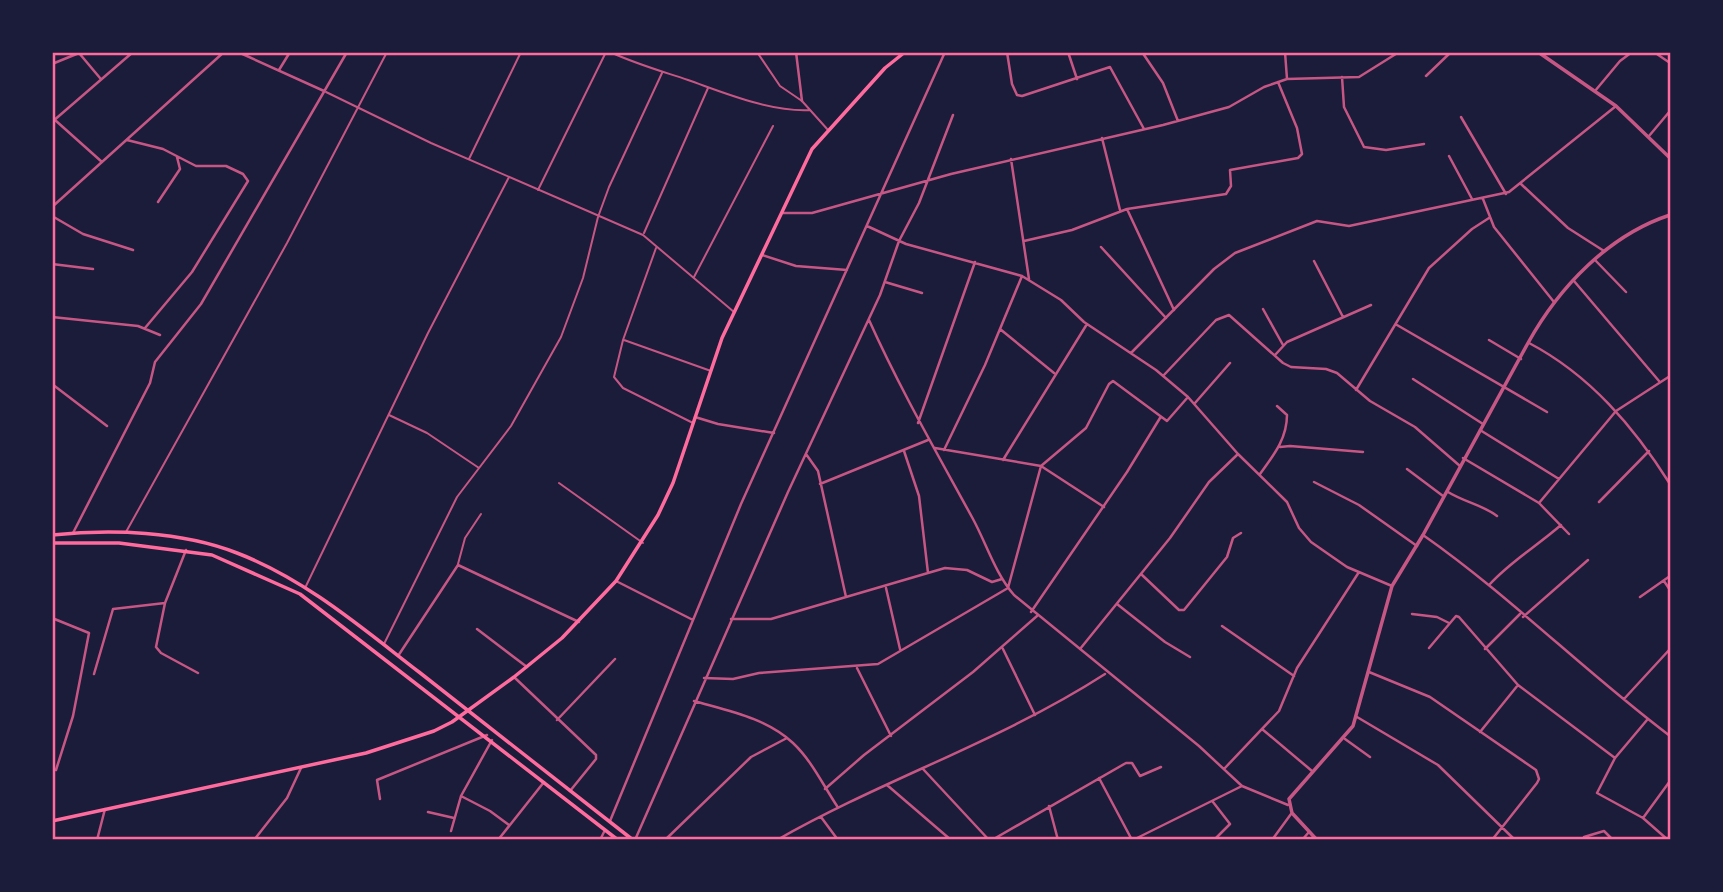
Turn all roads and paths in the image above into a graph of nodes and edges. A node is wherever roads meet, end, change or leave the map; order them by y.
1 (133, 52) edge
2 (224, 52) edge
3 (238, 52) edge
4 (290, 52) edge
5 (347, 52) edge
6 (387, 52) edge
7 (521, 52) edge
8 (606, 52) edge
9 (610, 52) edge
10 (757, 52) edge
11 (796, 52) edge
12 (905, 52) edge
13 (946, 52) edge
14 (1007, 52) edge
15 (1068, 52) edge
16 (1142, 52) edge
17 (1284, 52) edge
18 (1399, 52) edge
19 (1451, 52) edge
20 (1538, 52) edge
21 (1632, 52) edge
22 (1654, 52) edge
23 (1671, 63) edge
24 (52, 64) edge
25 (279, 70) junction
26 (662, 73) junction
27 (1426, 76) dead end
28 (1342, 77) junction
29 (100, 78) junction
30 (1077, 79) junction
31 (1287, 79) junction
32 (1278, 82) junction
33 (708, 87) junction
34 (325, 91) junction
35 (1595, 91) junction
36 (802, 101) junction
37 (1616, 106) junction
38 (358, 110) junction
39 (810, 110) junction
40 (1671, 111) edge
41 (953, 115) dead end
42 (1461, 117) dead end
43 (54, 121) edge
44 (1178, 121) junction
45 (773, 126) dead end
46 (1144, 129) junction
47 (828, 130) junction
48 (1649, 136) junction
49 (1102, 138) junction
50 (127, 140) junction
51 (1424, 144) dead end
52 (1449, 156) dead end
53 (177, 158) junction
54 (1671, 158) edge
55 (1011, 159) junction
56 (469, 160) junction
57 (103, 162) junction
58 (509, 177) junction
59 (926, 181) junction
60 (1521, 184) junction
61 (538, 190) junction
62 (881, 193) junction
63 (1506, 194) junction
64 (1483, 199) junction
65 (1473, 201) junction
66 (158, 202) dead end
67 (52, 208) edge
68 (1127, 209) junction
69 (1121, 211) junction
70 (783, 213) junction
71 (52, 216) edge
72 (1670, 216) edge
73 (598, 217) junction
74 (1489, 218) junction
75 (867, 226) junction
76 (643, 235) junction
77 (899, 241) junction
78 (1024, 241) junction
79 (656, 247) junction
80 (1101, 247) dead end
81 (132, 250) dead end
82 (1604, 251) junction
83 (762, 256) junction
84 (1314, 261) dead end
85 (1595, 261) junction
86 (975, 262) junction
87 (52, 264) edge
88 (93, 269) dead end
89 (847, 270) junction
90 (1022, 276) junction
91 (694, 278) junction
92 (1029, 279) junction
93 (1574, 281) junction
94 (885, 282) junction
95 (1626, 292) dead end
96 (922, 293) dead end
97 (1555, 303) junction
98 (1371, 304) dead end
99 (1263, 309) dead end
100 (1174, 310) junction
101 (735, 312) junction
102 (52, 317) edge
103 (1343, 317) junction
104 (1166, 318) junction
105 (869, 320) junction
106 (1087, 324) junction
107 (1397, 325) junction
108 (145, 328) junction
109 (1000, 329) junction
110 (160, 335) dead end
111 (623, 340) junction
112 (1489, 340) dead end
113 (1528, 343) junction
114 (1283, 345) junction
115 (1131, 353) junction
116 (1275, 355) junction
117 (1521, 359) junction
118 (1230, 363) dead end
119 (711, 371) junction
120 (1054, 373) junction
121 (1163, 376) junction
122 (1671, 376) edge
123 (1413, 379) dead end
124 (1659, 382) junction
125 (52, 384) edge
126 (1504, 386) junction
127 (1356, 390) junction
128 (1188, 397) junction
129 (1194, 403) junction
130 (1277, 406) dead end
131 (1616, 411) junction
132 (1547, 412) dead end
133 (388, 415) junction
134 (695, 417) junction
135 (1160, 418) junction
136 (693, 423) junction
137 (918, 423) junction
138 (1483, 424) junction
139 (107, 426) dead end
140 (1480, 430) junction
141 (774, 433) junction
142 (928, 440) junction
143 (1280, 447) junction
144 (933, 448) junction
145 (944, 450) junction
146 (904, 451) junction
147 (1363, 452) dead end
148 (1650, 452) junction
149 (806, 454) junction
150 (1238, 454) junction
151 (1464, 458) junction
152 (1003, 460) junction
153 (1041, 466) junction
154 (1460, 466) junction
155 (480, 468) junction
156 (1407, 469) dead end
157 (1259, 475) junction
158 (1559, 479) junction
159 (1314, 482) dead end
160 (559, 483) dead end
161 (820, 484) junction
162 (1671, 484) edge
163 (1445, 494) junction
164 (1599, 502) dead end
165 (1539, 503) junction
166 (1104, 507) junction
167 (481, 514) dead end
168 (1497, 516) dead end
169 (1561, 525) junction
170 (73, 533) junction
171 (126, 533) junction
172 (1241, 533) dead end
173 (52, 534) edge
174 (1569, 534) dead end
175 (1423, 535) junction
176 (52, 543) edge
177 (643, 543) junction
178 (1417, 546) junction
179 (186, 550) junction
180 (1588, 560) dead end
181 (458, 565) junction
182 (1359, 572) junction
183 (928, 573) junction
184 (1141, 574) junction
185 (1671, 576) edge
186 (1002, 579) junction
187 (617, 581) junction
188 (1664, 581) junction
189 (1490, 584) junction
190 (1392, 586) junction
191 (306, 587) junction
192 (886, 588) junction
193 (1008, 588) junction
194 (1671, 590) edge
195 (846, 597) junction
196 (1640, 597) dead end
197 (164, 603) junction
198 (1117, 604) junction
199 (1031, 612) junction
200 (1412, 614) dead end
201 (1522, 615) junction
202 (1037, 616) junction
203 (52, 618) edge
204 (693, 620) junction
205 (731, 620) junction
206 (579, 622) junction
207 (1450, 624) junction
208 (1222, 626) dead end
209 (477, 629) dead end
210 (384, 645) junction
211 (1002, 647) junction
212 (1429, 648) dead end
213 (1080, 649) junction
214 (1485, 649) junction
215 (1671, 649) edge
216 (900, 651) junction
217 (398, 656) junction
218 (1189, 657) dead end
219 (615, 659) dead end
220 (527, 667) junction
221 (857, 668) junction
222 (1369, 671) junction
223 (198, 673) dead end
224 (1106, 673) junction
225 (94, 674) dead end
226 (1294, 676) junction
227 (514, 677) junction
228 (704, 678) junction
229 (1518, 685) junction
230 (1624, 699) junction
231 (694, 701) junction
232 (468, 710) junction
233 (461, 715) junction
234 (1035, 715) junction
235 (1357, 717) junction
236 (1648, 719) junction
237 (556, 720) junction
238 (1262, 729) junction
239 (1480, 732) junction
240 (487, 735) junction
241 (891, 736) junction
242 (1671, 736) edge
243 (787, 738) junction
244 (1345, 739) junction
245 (492, 740) junction
246 (1370, 757) dead end
247 (1615, 758) junction
248 (1161, 767) dead end
249 (301, 768) junction
250 (923, 769) junction
251 (1224, 769) junction
252 (57, 770) dead end
253 (1312, 771) junction
254 (1099, 778) junction
255 (1671, 781) edge
256 (544, 782) junction
257 (887, 785) junction
258 (1242, 786) junction
259 (825, 789) junction
260 (570, 791) junction
261 (461, 796) junction
262 (380, 799) dead end
263 (1213, 802) junction
264 (1288, 805) junction
265 (838, 806) junction
266 (1049, 806) junction
267 (105, 809) junction
268 (428, 812) dead end
269 (1292, 813) junction
270 (821, 816) junction
271 (454, 818) junction
272 (1643, 818) junction
273 (52, 821) edge
274 (610, 821) junction
275 (509, 826) junction
276 (1502, 826) junction
277 (606, 829) junction
278 (451, 831) dead end
279 (1309, 832) junction
280 (1584, 837) dead end
281 (97, 839) edge
282 (254, 839) edge
283 (498, 839) edge
284 (600, 839) edge
285 (618, 839) edge
286 (634, 839) edge
287 (665, 839) edge
288 (777, 839) edge
289 (838, 839) edge
290 (951, 839) edge
291 (990, 839) edge
292 (1058, 839) edge
293 (1133, 839) edge
294 (1214, 839) edge
295 (1272, 839) edge
296 (1303, 839) edge
297 (1317, 839) edge
298 (1492, 839) edge
299 (1516, 839) edge
300 (1613, 839) edge
301 (1668, 839) edge

1 - 29 street
2 - 50 street
3 - 25 street
4 - 25 street
5 - 34 street
6 - 38 street
7 - 56 street
8 - 61 street
9 - 26 street
10 - 36 street
11 - 36 street
12 - 47 main road
13 - 62 street
14 - 30 street
15 - 30 street
16 - 44 street
17 - 31 street
18 - 28 street
19 - 27 street
20 - 35 street
21 - 35 street
22 - 23 street
24 - 29 street
25 - 34 street
26 - 33 street
26 - 73 street
28 - 31 street
28 - 51 street
29 - 43 street
30 - 46 street
31 - 32 street
32 - 44 street
32 - 68 street
33 - 39 street
33 - 76 street
34 - 38 street
34 - 170 street
35 - 37 street
36 - 39 street
37 - 48 street
37 - 60 street
38 - 56 street
38 - 171 street
39 - 47 street
40 - 48 street
41 - 59 street
42 - 63 street
43 - 57 street
44 - 46 street
45 - 91 street
46 - 49 street
47 - 70 main road
48 - 54 street
49 - 55 street
49 - 69 street
50 - 53 street
50 - 57 street
52 - 65 street
53 - 66 street
53 - 108 street
55 - 59 street
55 - 78 street
56 - 58 street
57 - 67 street
58 - 61 street
58 - 133 street
59 - 62 street
59 - 77 street
60 - 63 street
60 - 82 street
61 - 73 street
62 - 70 street
62 - 75 street
63 - 64 street
64 - 65 street
64 - 74 street
65 - 100 street
68 - 69 street
68 - 100 street
69 - 78 street
70 - 83 main road
71 - 81 street
72 - 82 street
73 - 76 street
73 - 155 street
74 - 97 street
74 - 107 street
75 - 77 street
75 - 89 street
76 - 79 street
77 - 86 street
77 - 94 street
78 - 92 street
79 - 91 street
79 - 111 street
80 - 104 street
82 - 85 street
83 - 89 street
83 - 101 main road
84 - 103 street
85 - 93 street
85 - 95 street
86 - 90 street
86 - 137 street
87 - 88 street
89 - 141 street
90 - 92 street
90 - 109 street
91 - 101 street
92 - 106 street
93 - 97 street
93 - 124 street
94 - 96 street
94 - 105 street
97 - 113 street
98 - 103 street
99 - 114 street
100 - 104 street
101 - 119 main road
102 - 108 street
103 - 114 street
104 - 115 street
105 - 137 street
105 - 149 street
106 - 115 street
106 - 120 street
107 - 126 street
107 - 127 street
108 - 110 street
109 - 120 street
109 - 145 street
111 - 119 street
111 - 136 street
112 - 117 street
113 - 117 street
113 - 131 street
114 - 116 street
115 - 121 street
116 - 121 street
116 - 127 street
117 - 126 street
118 - 129 street
119 - 134 main road
120 - 152 street
121 - 128 street
122 - 124 street
123 - 138 street
124 - 131 street
125 - 139 street
126 - 132 street
126 - 138 street
127 - 154 street
128 - 129 street
128 - 135 street
129 - 150 street
130 - 143 street
131 - 148 street
131 - 158 street
133 - 155 street
133 - 191 street
134 - 136 main road
134 - 141 street
135 - 153 street
135 - 166 street
136 - 177 main road
137 - 142 street
138 - 140 street
140 - 151 street
140 - 158 street
141 - 204 street
142 - 144 street
142 - 146 street
143 - 147 street
143 - 157 street
144 - 145 street
144 - 186 street
145 - 152 street
146 - 161 street
146 - 183 street
148 - 162 street
148 - 164 street
149 - 161 street
149 - 205 street
150 - 157 street
150 - 184 street
151 - 154 street
151 - 165 street
152 - 153 street
153 - 166 street
153 - 193 street
154 - 163 street
155 - 210 street
156 - 163 street
157 - 182 street
158 - 165 street
159 - 178 street
160 - 177 street
161 - 195 street
163 - 168 street
163 - 175 street
165 - 169 street
166 - 199 street
167 - 181 street
169 - 174 street
169 - 189 street
170 - 171 main road
170 - 173 main road
171 - 191 main road
172 - 184 street
175 - 178 street
175 - 189 street
176 - 179 main road
177 - 187 main road
178 - 190 street
179 - 197 street
179 - 233 main road
180 - 201 street
181 - 206 street
181 - 217 street
182 - 190 street
182 - 226 street
183 - 186 street
183 - 192 street
184 - 198 street
185 - 188 street
186 - 193 street
187 - 204 street
187 - 206 main road
188 - 194 street
188 - 196 street
189 - 201 street
190 - 222 street
191 - 210 main road
192 - 195 street
192 - 216 street
193 - 199 street
193 - 216 street
195 - 205 street
197 - 223 street
197 - 225 street
198 - 213 street
198 - 218 street
199 - 202 street
200 - 207 street
201 - 214 street
201 - 230 street
202 - 211 street
202 - 213 street
203 - 252 street
204 - 274 street
205 - 228 street
206 - 220 main road
207 - 212 street
207 - 214 street
208 - 226 street
209 - 220 street
210 - 217 main road
211 - 234 street
211 - 241 street
213 - 224 street
214 - 229 street
215 - 230 street
216 - 221 street
217 - 232 main road
219 - 237 street
220 - 227 main road
221 - 228 street
221 - 241 street
222 - 235 street
222 - 239 street
224 - 234 street
224 - 251 street
226 - 238 street
227 - 232 main road
227 - 237 street
228 - 231 street
229 - 239 street
229 - 247 street
230 - 236 street
231 - 243 street
231 - 286 street
232 - 233 main road
232 - 260 main road
233 - 240 main road
233 - 249 main road
234 - 250 street
235 - 244 street
235 - 276 street
236 - 242 street
236 - 247 street
237 - 260 street
238 - 251 street
238 - 253 street
239 - 276 street
240 - 245 main road
240 - 262 street
241 - 259 street
243 - 259 street
243 - 287 street
244 - 246 street
244 - 253 street
245 - 256 main road
245 - 261 street
247 - 272 street
248 - 254 street
249 - 267 main road
249 - 282 street
250 - 257 street
250 - 291 street
251 - 258 street
253 - 264 street
254 - 266 street
254 - 293 street
255 - 272 street
256 - 275 street
256 - 277 main road
257 - 265 street
257 - 290 street
258 - 263 street
258 - 264 street
259 - 265 street
260 - 274 main road
261 - 271 street
261 - 275 street
263 - 293 street
263 - 294 street
264 - 269 street
265 - 270 street
266 - 291 street
266 - 292 street
267 - 273 main road
267 - 281 street
268 - 271 street
269 - 279 street
269 - 295 street
270 - 288 street
270 - 289 street
271 - 278 street
272 - 301 street
274 - 286 main road
275 - 283 street
276 - 298 street
276 - 299 street
277 - 284 street
277 - 285 main road
279 - 296 street
279 - 297 street
280 - 300 street

